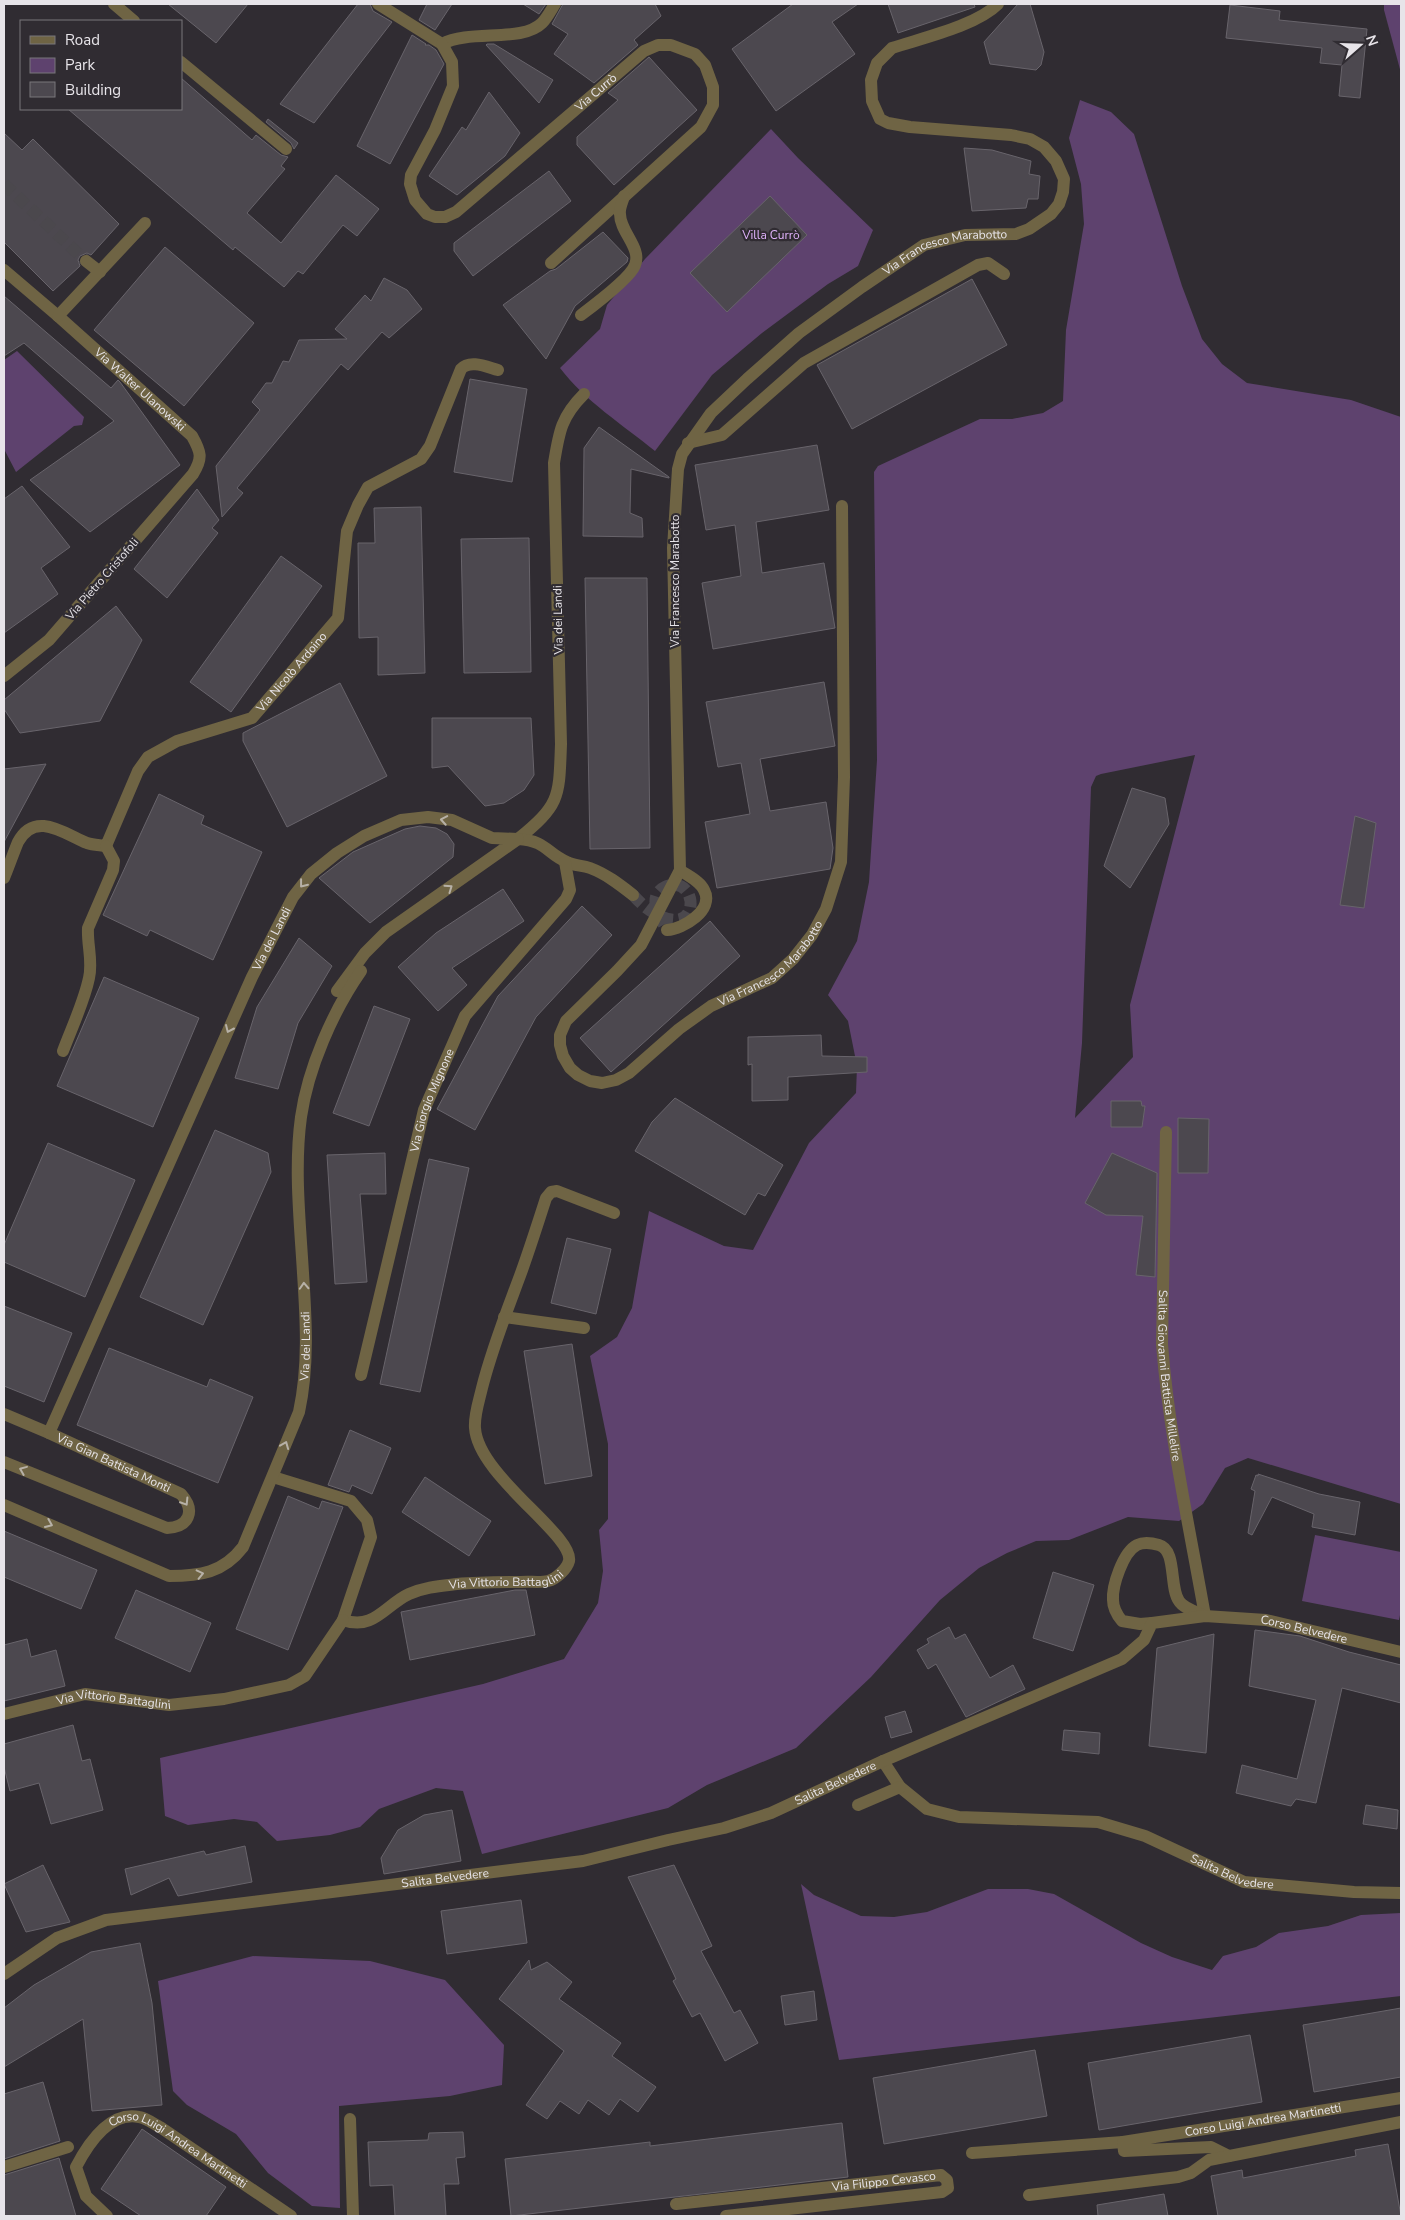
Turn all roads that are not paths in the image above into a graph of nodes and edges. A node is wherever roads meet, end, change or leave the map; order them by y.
1 (114, 4) edge
2 (378, 4) edge
3 (555, 4) edge
4 (998, 4) edge
5 (133, 20) edge
6 (442, 44) junction
7 (182, 63) edge
8 (286, 149) dead end
9 (624, 196) junction
10 (146, 223) dead end
11 (86, 261) tunnel mouth
12 (551, 263) dead end
13 (4, 270) edge
14 (100, 272) junction
15 (1004, 274) dead end
16 (58, 316) junction
17 (582, 316) dead end
18 (498, 370) dead end
19 (584, 394) dead end
20 (688, 443) junction
21 (193, 474) joint
22 (842, 506) dead end
23 (4, 676) edge
24 (518, 839) junction
25 (106, 846) junction
26 (566, 862) junction
27 (680, 870) junction
28 (4, 878) edge
29 (633, 895) tunnel mouth
30 (422, 908) junction
31 (666, 930) dead end
32 (337, 991) dead end
33 (63, 1051) dead end
34 (1166, 1132) dead end
35 (614, 1213) dead end
36 (504, 1317) junction
37 (584, 1328) dead end
38 (361, 1375) dead end
39 (4, 1414) edge
40 (49, 1433) junction
41 (4, 1462) edge
42 (273, 1477) junction
43 (4, 1505) edge
44 (1205, 1616) junction
45 (343, 1620) junction
46 (1152, 1623) junction
47 (1401, 1652) edge
48 (4, 1714) edge
49 (883, 1761) junction
50 (900, 1787) junction
51 (858, 1805) dead end
52 (1401, 1893) edge
53 (4, 1974) edge
54 (1401, 2098) edge
55 (350, 2119) dead end
56 (1401, 2122) edge
57 (1123, 2142) junction
58 (68, 2147) dead end
59 (972, 2153) dead end
60 (1229, 2156) junction
61 (4, 2167) edge
62 (1029, 2195) dead end
63 (676, 2204) dead end
64 (107, 2216) edge
65 (291, 2216) edge
66 (353, 2216) edge
67 (726, 2216) edge

1 - 5 street
2 - 6 street
3 - 6 street
4 - 20 street, Via Francesco Marabotto
6 - 9 street, Via Currò
7 - 8 street
9 - 12 street, Via Currò
9 - 17 street
10 - 14 street
11 - 14 street
13 - 16 street, Via Walter Ulanowski
14 - 16 street
15 - 20 street, Via Francesco Marabotto
16 - 21 street, Via Walter Ulanowski
18 - 25 street, Via Nicolò Ardoino
19 - 24 street, Via dei Landi
20 - 27 street, Via Francesco Marabotto
21 - 23 street, Via Pietro Cristofoli
22 - 27 street, Via Francesco Marabotto
24 - 26 street, Via dei Landi
30 -> 24 street, Via dei Landi
24 -> 40 street, Via dei Landi
25 - 28 street
25 - 33 street
26 - 29 street
26 - 38 street, Via Giorgio Mignone
27 - 31 street
30 - 32 street, Via dei Landi
42 -> 30 street, Via dei Landi
34 - 44 street, Salita Giovanni Battista Millelire
35 - 36 street, Via Vittorio Battaglini
36 - 37 street
36 - 45 street, Via Vittorio Battaglini
39 - 40 street, Via Gian Battista Monti
40 -> 41 street, Via Gian Battista Monti
43 -> 42 street, Via dei Landi
42 - 45 street, Via Vittorio Battaglini
44 - 46 street
44 - 46 street
44 - 47 street, Corso Belvedere
45 - 48 street, Via Vittorio Battaglini
46 - 49 street, Salita Belvedere
49 - 50 street, Salita Belvedere
49 - 53 street, Salita Belvedere
50 - 51 street
50 - 52 street, Salita Belvedere
54 - 57 street, Corso Luigi Andrea Martinetti
55 - 66 street
56 - 60 street, Corso Luigi Andrea Martinetti
57 - 59 street, Corso Luigi Andrea Martinetti
57 - 60 street, Corso Luigi Andrea Martinetti
58 - 61 street
60 - 62 street, Corso Luigi Andrea Martinetti
63 - 67 street, Via Filippo Cevasco
64 - 65 street, Corso Luigi Andrea Martinetti

